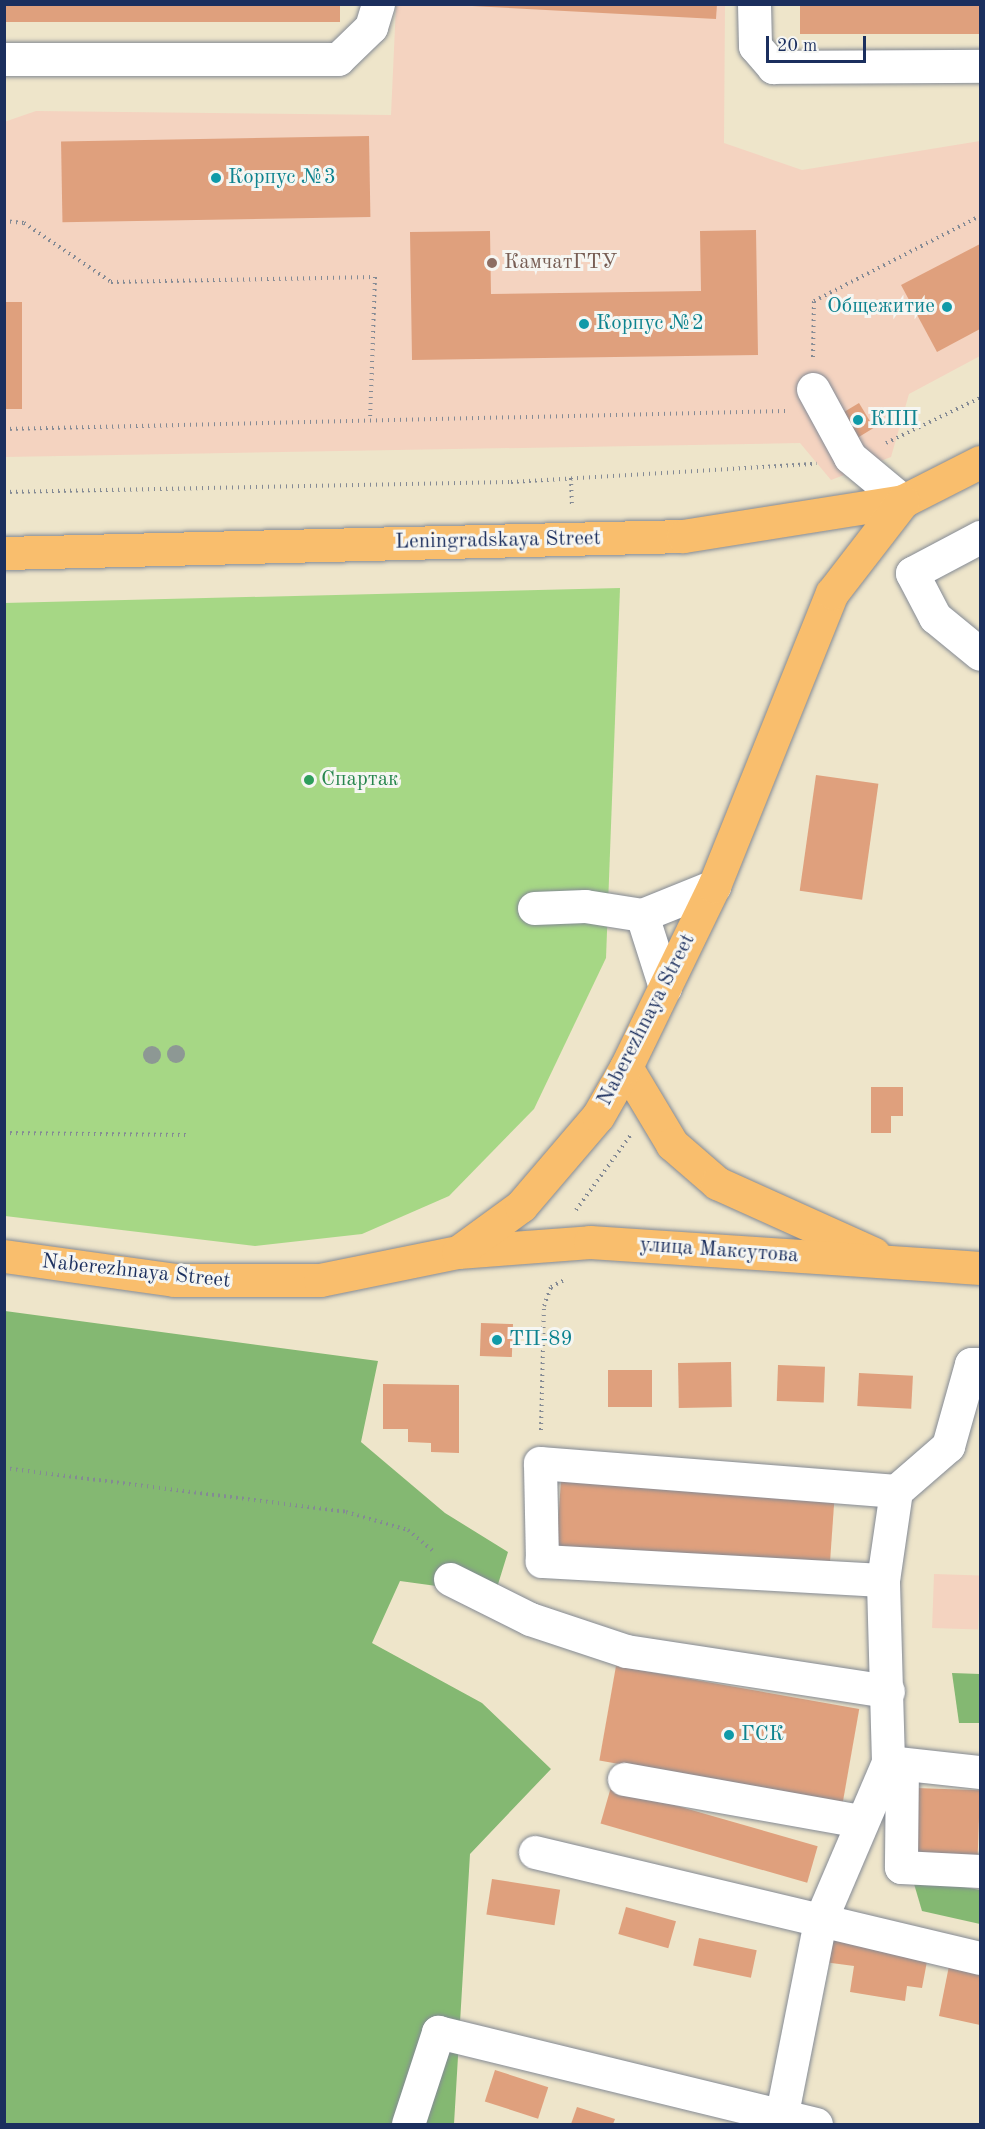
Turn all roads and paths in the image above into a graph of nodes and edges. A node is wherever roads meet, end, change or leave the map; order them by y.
1 (378, 4) edge
2 (754, 4) edge
3 (16, 59) edge
4 (981, 66) edge
5 (4, 84) edge
6 (981, 216) edge
7 (4, 221) edge
8 (981, 398) edge
9 (818, 400) junction
10 (370, 420) junction
11 (4, 429) edge
12 (850, 457) junction
13 (981, 462) edge
14 (571, 478) junction
15 (4, 492) edge
16 (903, 501) junction
17 (572, 514) dead end
18 (981, 537) edge
19 (4, 553) edge
20 (981, 654) edge
21 (714, 886) junction
22 (534, 908) dead end
23 (642, 915) junction
24 (665, 987) junction
25 (626, 1067) junction
26 (638, 1125) dead end
27 (4, 1133) edge
28 (186, 1135) dead end
29 (571, 1218) dead end
30 (458, 1252) junction
31 (4, 1256) edge
32 (892, 1262) junction
33 (981, 1268) edge
34 (571, 1276) dead end
35 (981, 1364) edge
36 (540, 1463) junction
37 (4, 1468) edge
38 (896, 1491) junction
39 (445, 1568) joint
40 (883, 1580) junction
41 (888, 1691) junction
42 (895, 1763) junction
43 (981, 1772) edge
44 (624, 1779) dead end
45 (859, 1821) junction
46 (535, 1852) dead end
47 (981, 1871) edge
48 (820, 1921) junction
49 (981, 1958) edge
50 (781, 2118) junction
51 (408, 2124) edge
52 (816, 2124) edge

1 - 3 street
2 - 4 street
3 - 5 street
6 - 9 path
7 - 10 path
8 - 12 path
9 - 10 path
9 - 12 street
10 - 11 path
12 - 14 path
12 - 16 street
13 - 16 main road, Leningradskaya Street
14 - 15 path
14 - 17 path
16 - 19 main road, Leningradskaya Street
16 - 21 main road, Naberezhnaya Street
18 - 20 street
21 - 23 street
21 - 24 main road, Naberezhnaya Street
22 - 23 street
23 - 24 street
24 - 25 main road, Naberezhnaya Street
25 - 30 main road, Naberezhnaya Street
25 - 32 main road
26 - 29 path
27 - 28 path
30 - 31 main road, Naberezhnaya Street
30 - 32 main road, улица Максутова
32 - 33 main road, улица Максутова
34 - 36 path
35 - 38 street
36 - 38 street
36 - 40 street
37 - 39 path
38 - 40 street
39 - 41 street
40 - 41 street
41 - 42 street
42 - 43 street
42 - 45 street
42 - 47 street
44 - 45 street
45 - 48 street
46 - 48 street
48 - 49 street
48 - 50 street
50 - 51 street
50 - 52 street

